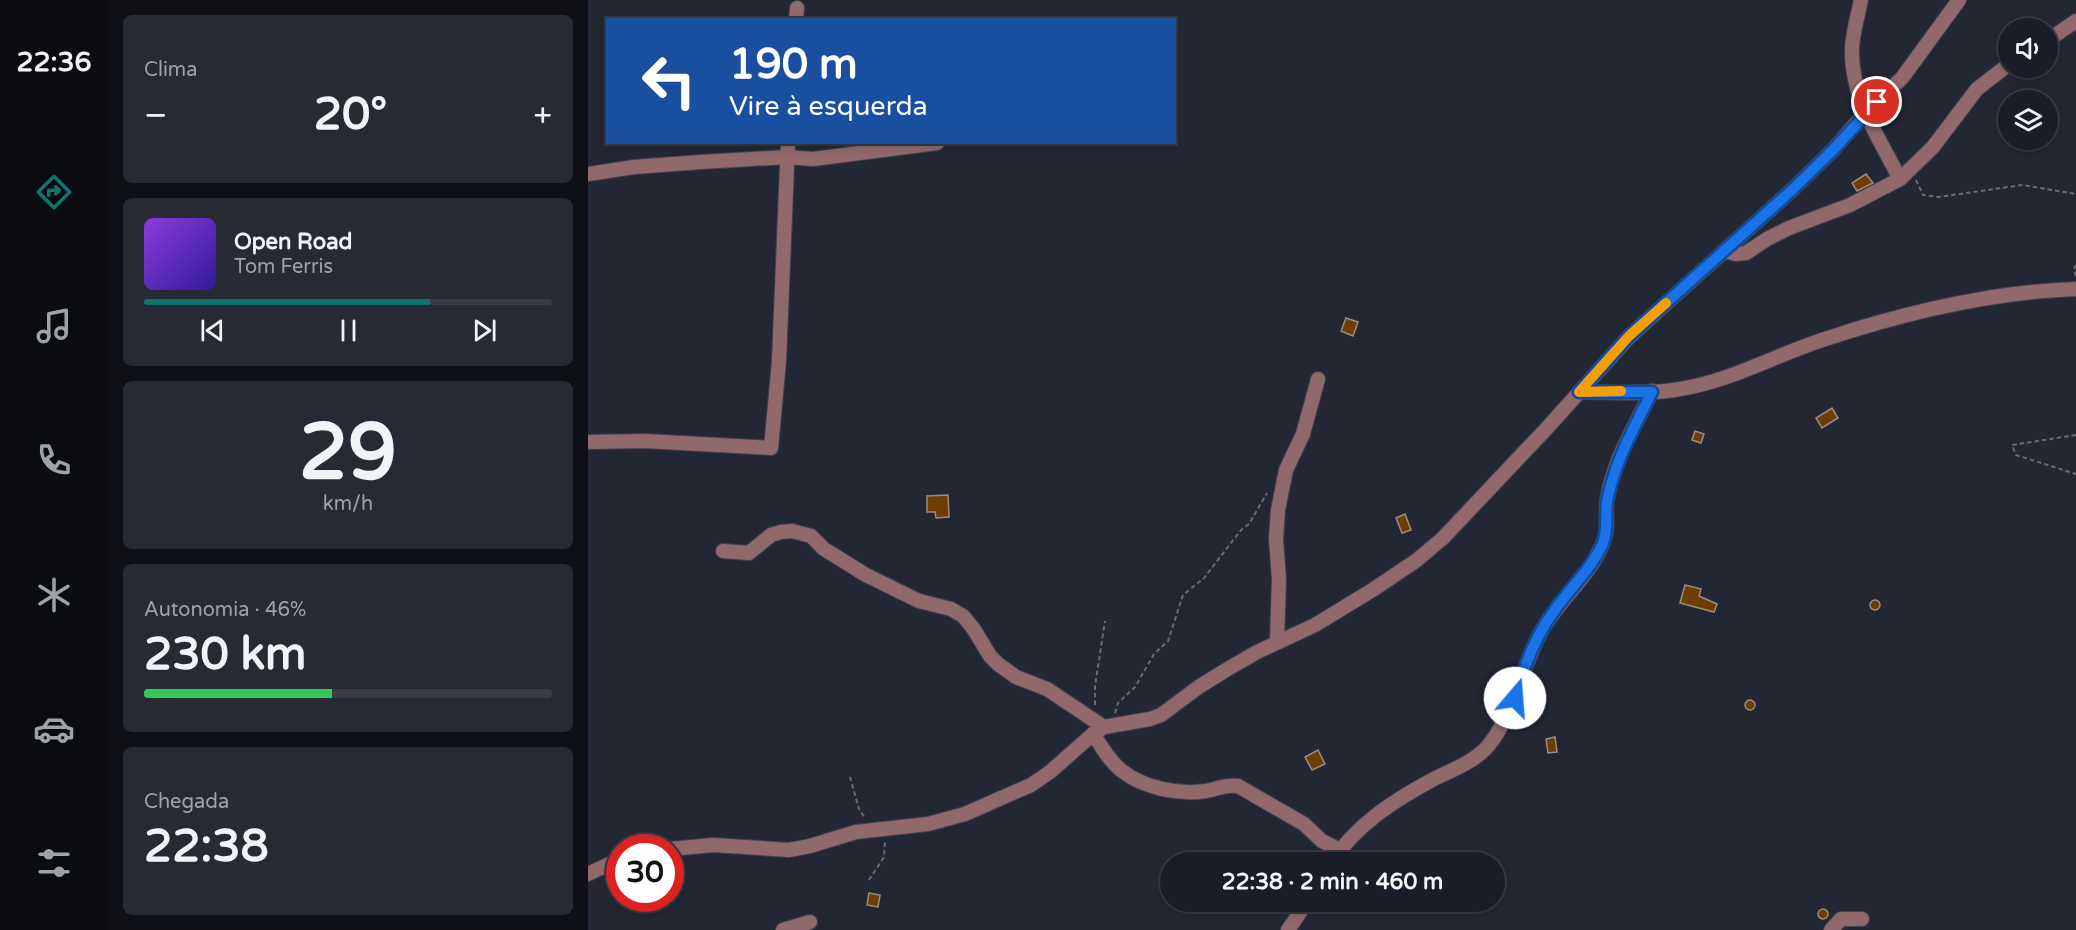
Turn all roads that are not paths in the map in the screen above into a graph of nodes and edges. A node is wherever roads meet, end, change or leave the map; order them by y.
1 (1862, 0) edge
2 (1959, 0) edge
3 (2076, 21) edge
4 (2058, 33) edge
5 (1998, 73) edge
6 (1865, 113) junction
7 (788, 144) edge
8 (928, 144) edge
9 (787, 157) junction
10 (588, 174) edge
11 (1900, 179) junction
12 (1725, 251) junction
13 (2076, 289) edge
14 (1318, 379) dead end
15 (1579, 392) junction
16 (1652, 392) junction
17 (588, 442) edge
18 (723, 551) dead end
19 (1278, 642) junction
20 (1098, 727) junction
21 (684, 848) edge
22 (1340, 850) joint
23 (606, 866) edge
24 (588, 874) edge
25 (1300, 912) edge
26 (1862, 919) dead end
27 (810, 922) dead end
28 (783, 930) edge
29 (1288, 930) edge
30 (1831, 930) edge

1 - 6 street
2 - 6 street
3 - 4 street
5 - 11 street
6 - 11 street
6 - 12 street
7 - 9 street
8 - 9 street
9 - 10 street
9 - 17 street
11 - 12 street
12 - 15 street
13 - 16 street
14 - 19 street
15 - 16 street
15 - 19 street
16 - 22 street
18 - 20 street
19 - 20 street
20 - 21 street
20 - 22 street
23 - 24 street
25 - 29 street
26 - 30 street
27 - 28 street

